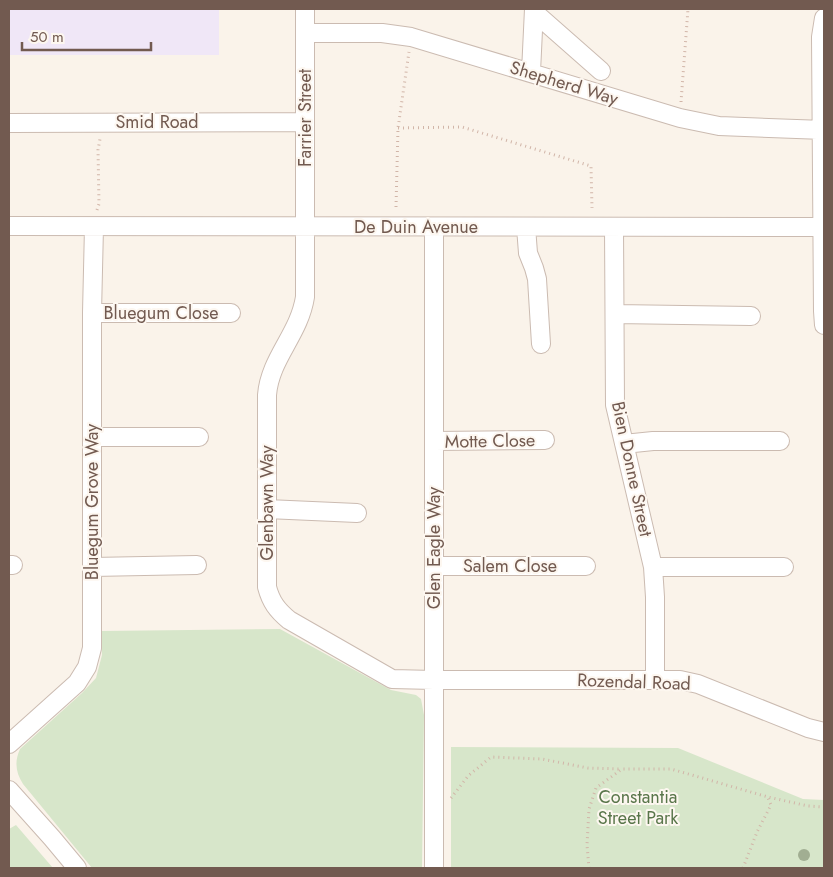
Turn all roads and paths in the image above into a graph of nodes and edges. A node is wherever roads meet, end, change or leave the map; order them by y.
1 (306, 9) edge
2 (688, 9) edge
3 (534, 10) edge
4 (824, 18) edge
5 (305, 33) junction
6 (411, 36) junction
7 (601, 71) dead end
8 (531, 72) junction
9 (680, 118) junction
10 (306, 122) junction
11 (9, 123) edge
12 (398, 128) junction
13 (823, 130) edge
14 (101, 133) dead end
15 (396, 207) dead end
16 (592, 208) dead end
17 (95, 221) junction
18 (9, 226) edge
19 (304, 227) junction
20 (434, 227) junction
21 (526, 227) junction
22 (614, 227) junction
23 (823, 227) edge
24 (92, 314) junction
25 (231, 314) dead end
26 (615, 314) junction
27 (751, 316) dead end
28 (824, 324) edge
29 (541, 344) dead end
30 (199, 437) dead end
31 (92, 438) junction
32 (545, 440) dead end
33 (780, 440) dead end
34 (434, 441) junction
35 (624, 444) junction
36 (267, 509) junction
37 (358, 513) dead end
38 (198, 565) dead end
39 (434, 566) junction
40 (586, 566) dead end
41 (92, 567) junction
42 (653, 567) junction
43 (784, 567) dead end
44 (434, 680) junction
45 (655, 680) junction
46 (824, 732) edge
47 (9, 744) edge
48 (622, 769) junction
49 (9, 790) edge
50 (768, 797) junction
51 (448, 801) dead end
52 (824, 807) edge
53 (77, 868) edge
54 (434, 868) edge
55 (589, 868) edge
56 (743, 868) edge

1 - 5 street, Farrier Street
2 - 9 path
3 - 7 street
3 - 8 street
4 - 13 street
5 - 6 street, Shepherd Way
5 - 10 street, Farrier Street
6 - 8 street, Shepherd Way
6 - 12 path
8 - 9 street, Shepherd Way
9 - 13 street, Shepherd Way
10 - 11 street, Smid Road
10 - 19 street, Farrier Street
12 - 15 path
12 - 16 path
13 - 23 street
14 - 17 path
17 - 18 street, De Duin Avenue
17 - 19 street, De Duin Avenue
17 - 24 street, Bluegum Grove Way
19 - 20 street, De Duin Avenue
19 - 36 street, Glenbawn Way
20 - 21 street, De Duin Avenue
20 - 34 street, Glen Eagle Way
21 - 22 street, De Duin Avenue
21 - 29 street
22 - 23 street, De Duin Avenue
22 - 26 street, Bien Donne Street
23 - 28 street
24 - 25 street, Bluegum Close
24 - 31 street, Bluegum Grove Way
26 - 27 street
26 - 35 street, Bien Donne Street
30 - 31 street
31 - 41 street, Bluegum Grove Way
32 - 34 street, Motte Close
33 - 35 street
34 - 39 street, Glen Eagle Way
35 - 42 street, Bien Donne Street
36 - 37 street
36 - 44 street, Glenbawn Way
38 - 41 street
39 - 40 street, Salem Close
39 - 44 street, Glen Eagle Way
41 - 47 street, Bluegum Grove Way
42 - 43 street
42 - 45 street, Bien Donne Street
44 - 45 street, Rozendal Road
44 - 54 street, Glen Eagle Way
45 - 46 street, Rozendal Road
48 - 50 path
48 - 51 path
48 - 55 path
49 - 53 street
50 - 52 path
50 - 56 path

